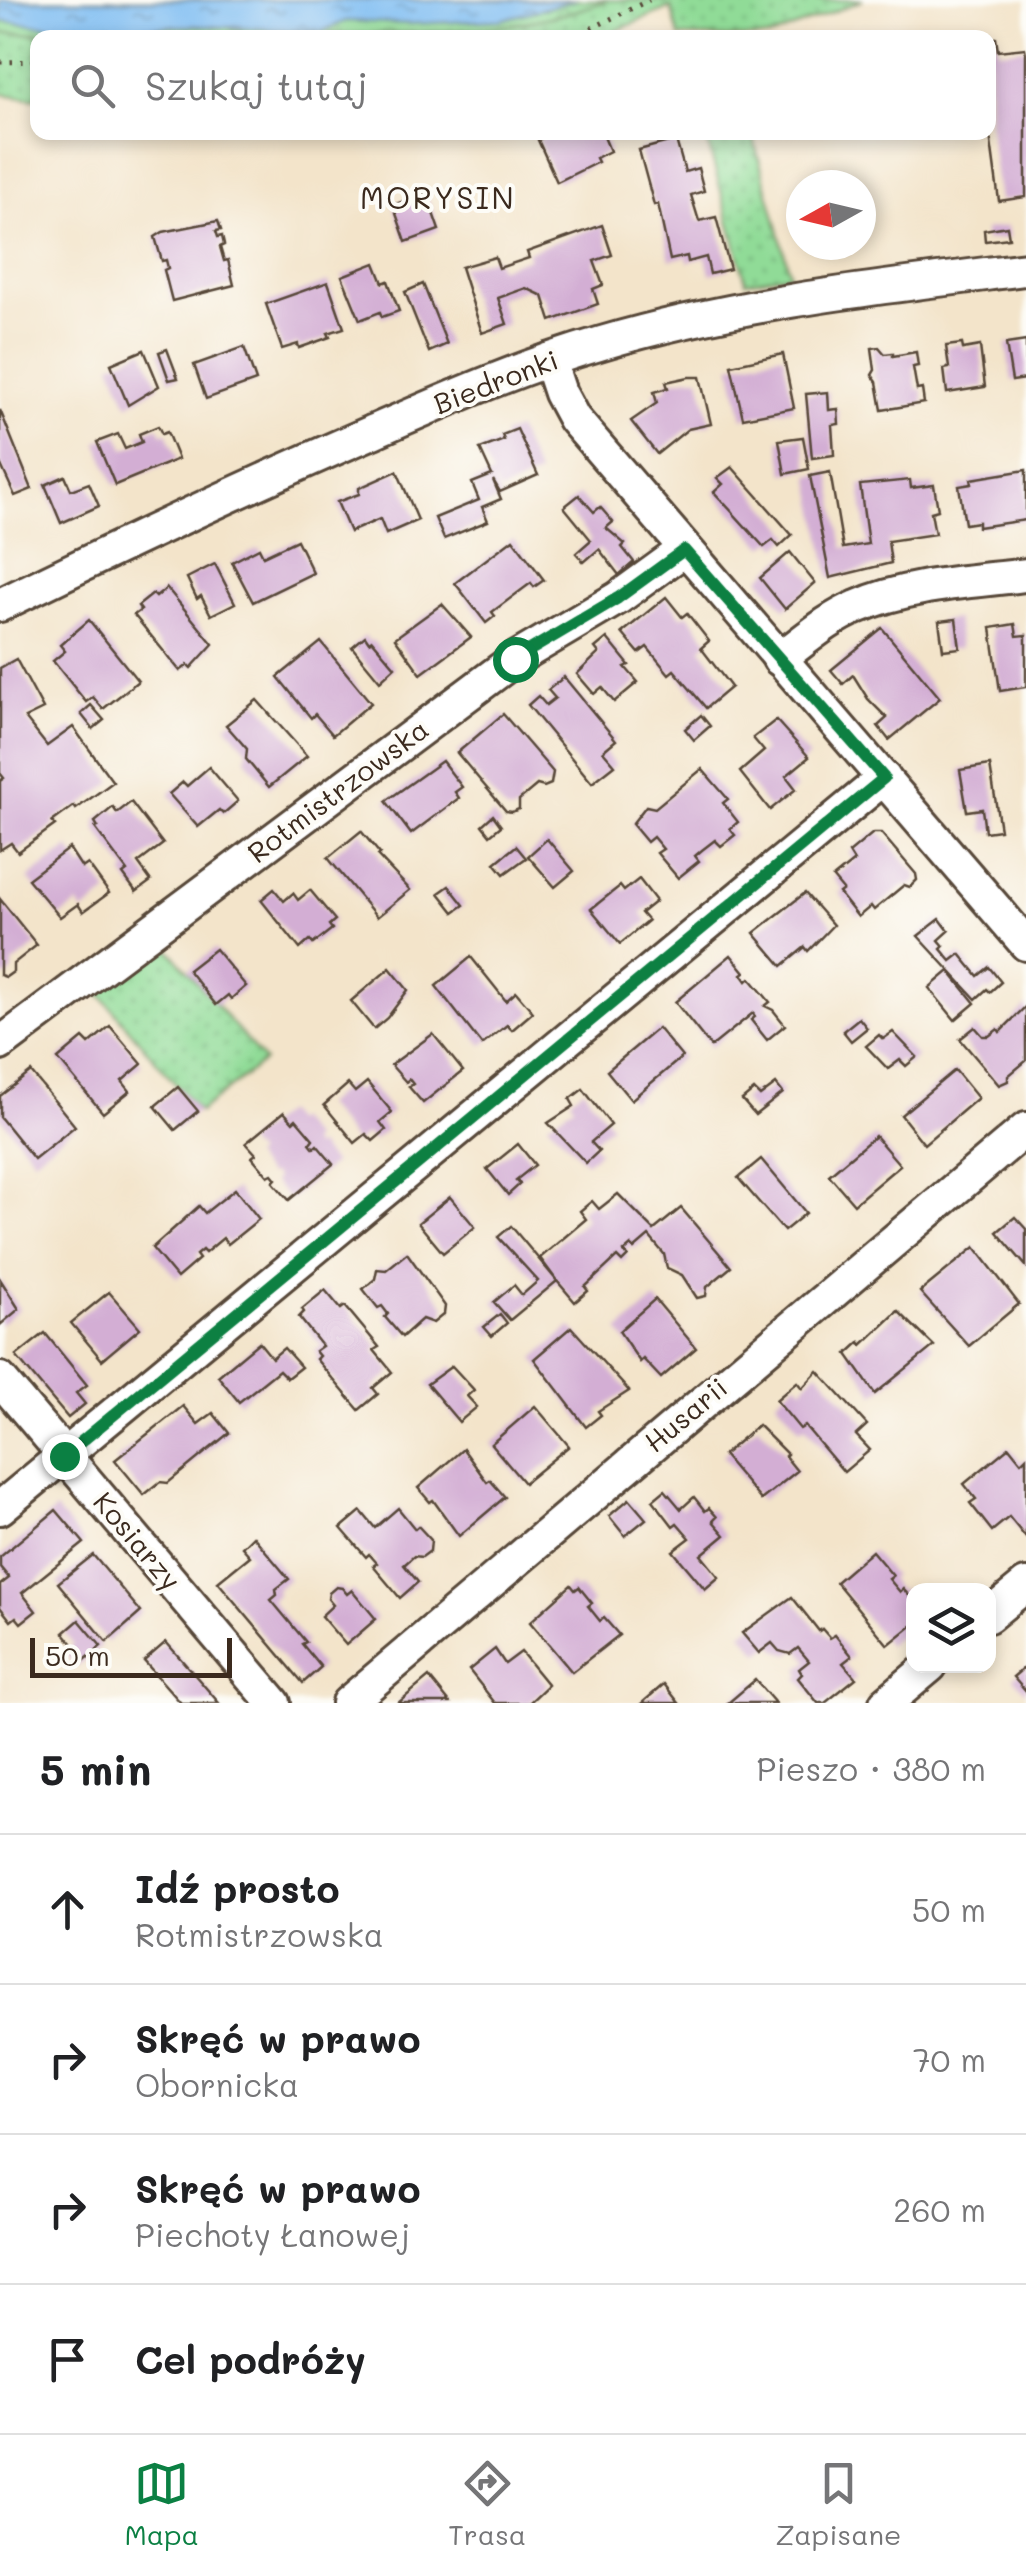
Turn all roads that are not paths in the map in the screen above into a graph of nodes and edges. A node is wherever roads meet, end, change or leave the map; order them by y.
1 (1026, 269) edge
2 (549, 360) junction
3 (684, 550) junction
4 (1026, 575) edge
5 (0, 605) edge
6 (779, 660) junction
7 (884, 778) junction
8 (1026, 944) edge
9 (0, 1044) edge
10 (1026, 1128) edge
11 (0, 1379) edge
12 (64, 1456) junction
13 (0, 1508) edge
14 (1026, 1585) edge
15 (996, 1609) edge
16 (922, 1673) edge
17 (274, 1703) edge
18 (348, 1703) edge
19 (886, 1703) edge

1 - 2 street, Biedronki
2 - 3 street
2 - 5 street, Biedronki
3 - 6 street
3 - 9 street, Rotmistrzowska
4 - 6 street
6 - 7 street
7 - 8 street
7 - 12 street
10 - 18 street, Husarii
11 - 12 street, Kosiarzy
12 - 13 street
12 - 17 street, Kosiarzy
14 - 15 street
16 - 19 street

